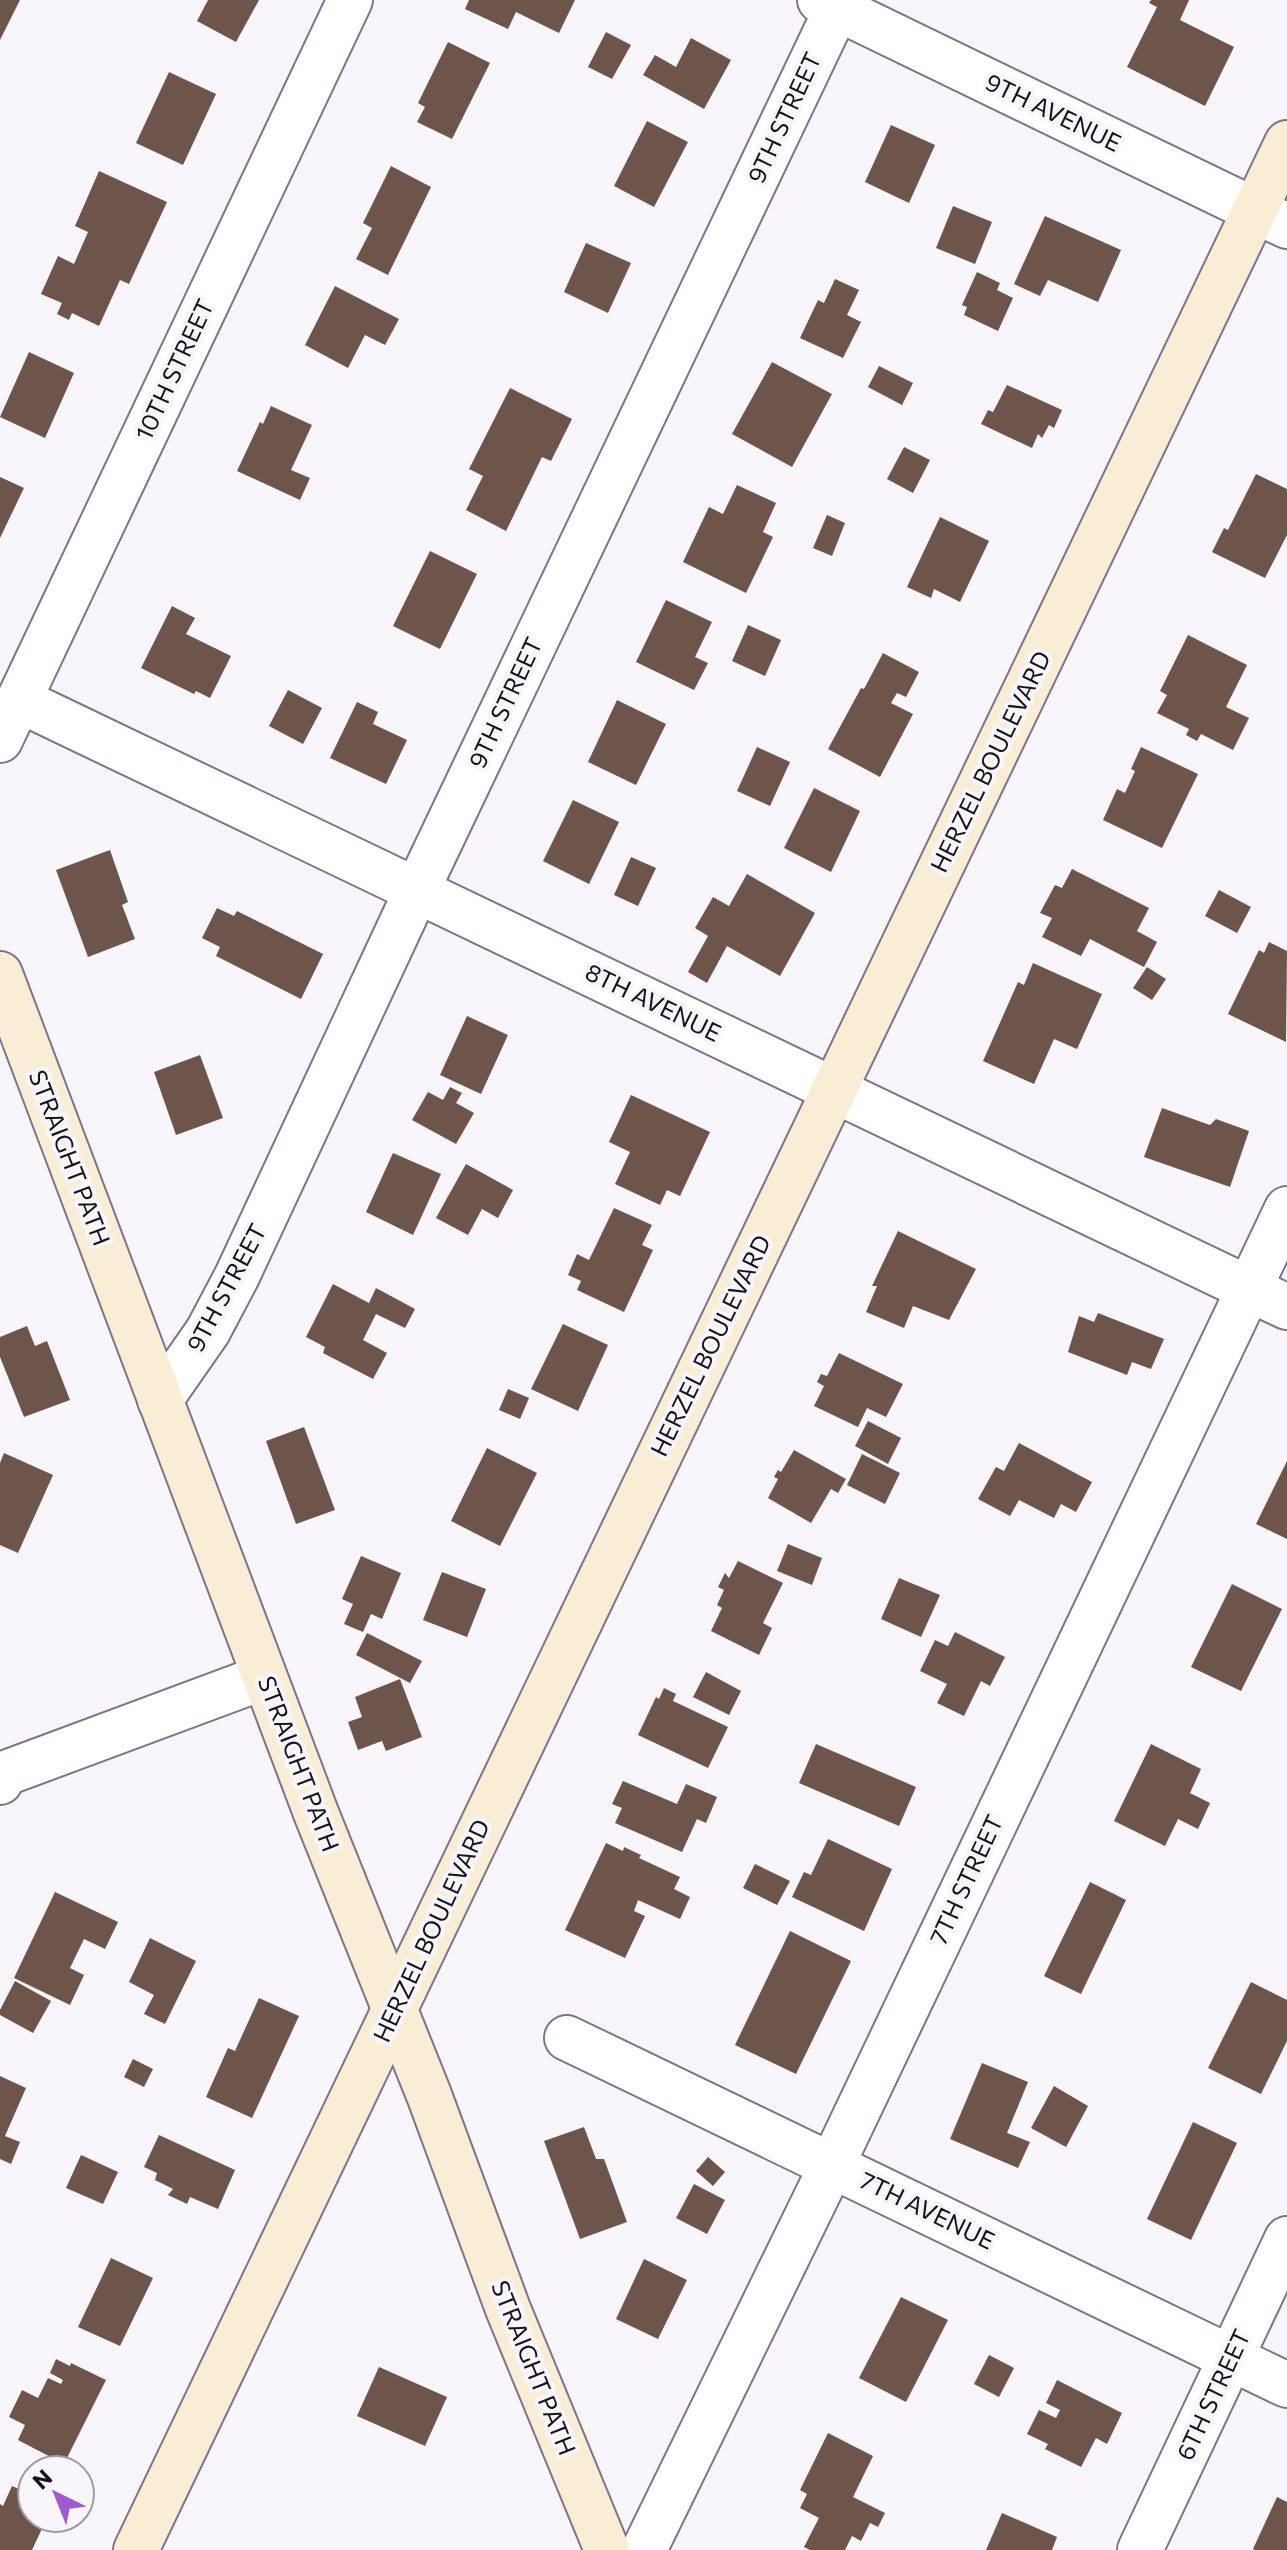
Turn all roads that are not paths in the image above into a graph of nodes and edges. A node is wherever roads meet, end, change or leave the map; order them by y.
1 (350, 0) edge
2 (833, 3) edge
3 (1287, 143) edge
4 (1271, 218) edge
5 (19, 700) junction
6 (0, 740) edge
7 (417, 890) junction
8 (0, 974) edge
9 (833, 1090) junction
10 (1287, 1209) edge
11 (1248, 1289) junction
12 (1287, 1307) edge
13 (160, 1400) junction
14 (264, 1677) junction
15 (1, 1776) edge
16 (395, 2010) junction
17 (567, 2038) dead end
18 (832, 2165) junction
19 (1287, 2239) edge
20 (1231, 2357) junction
21 (1287, 2385) edge
22 (136, 2550) edge
23 (607, 2550) edge
24 (644, 2550) edge
25 (1140, 2550) edge

1 - 5 street, 10TH STREET
2 - 4 street, 9TH AVENUE
2 - 7 street, 9TH STREET
3 - 4 street, HERZEL BOULEVARD
4 - 9 street, HERZEL BOULEVARD
5 - 6 street, 10TH STREET
5 - 7 street, 8TH AVENUE
7 - 9 street, 8TH AVENUE
7 - 13 street, 9TH STREET
8 - 13 street, STRAIGHT PATH
9 - 11 street, 8TH AVENUE
9 - 16 street, HERZEL BOULEVARD
10 - 11 street, 7TH STREET
11 - 12 street, 8TH AVENUE
11 - 18 street, 7TH STREET
13 - 14 street, STRAIGHT PATH
14 - 15 street
14 - 16 street, STRAIGHT PATH
16 - 22 street, HERZEL BOULEVARD
16 - 23 street, STRAIGHT PATH
17 - 18 street, 7TH AVENUE
18 - 20 street, 7TH AVENUE
18 - 24 street, 7TH STREET
19 - 20 street, 6TH STREET
20 - 21 street, 7TH AVENUE
20 - 25 street, 6TH STREET

